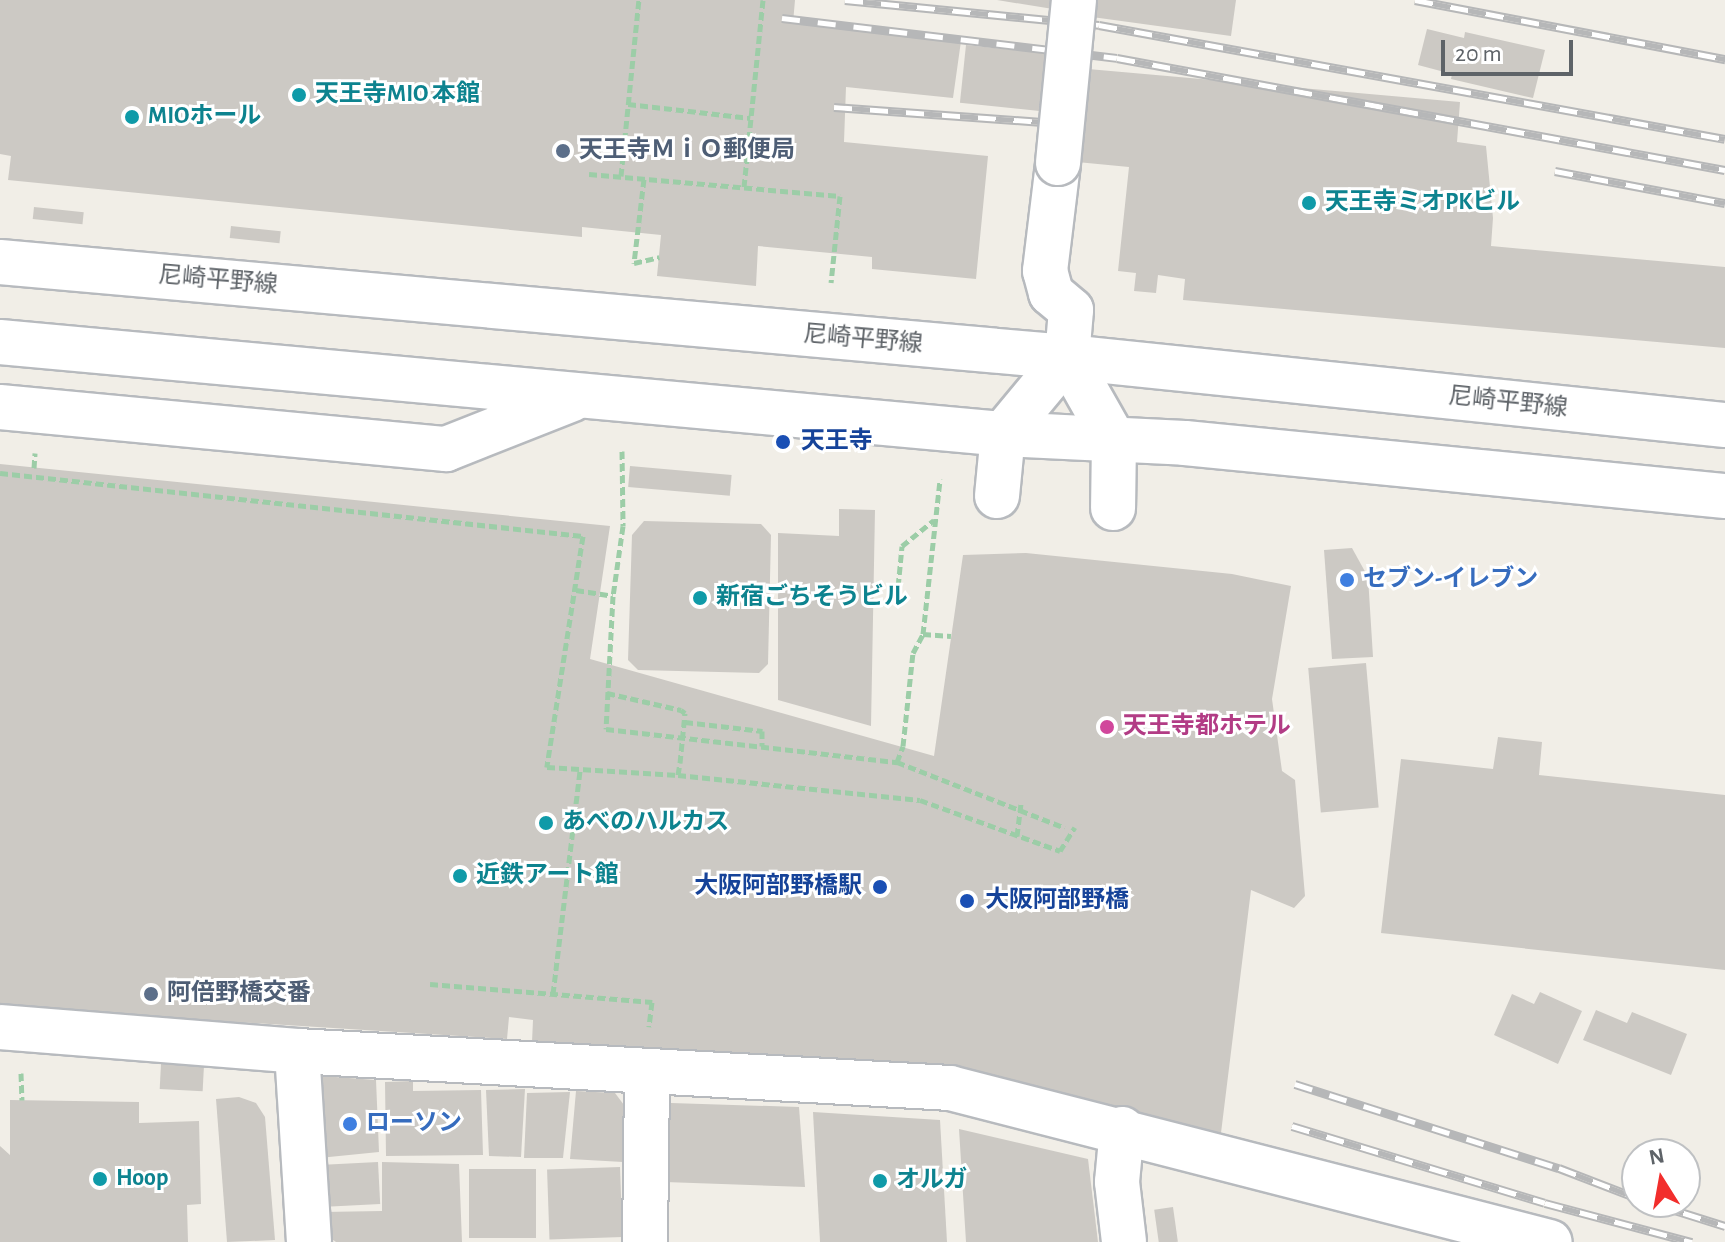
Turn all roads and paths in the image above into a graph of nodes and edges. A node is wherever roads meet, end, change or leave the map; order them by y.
1 (639, 0) edge
2 (763, 0) edge
3 (1074, 0) edge
4 (628, 104) junction
5 (751, 118) junction
6 (589, 174) dead end
7 (621, 176) junction
8 (644, 179) junction
9 (744, 187) junction
10 (659, 257) dead end
11 (0, 262) edge
12 (831, 283) dead end
13 (0, 342) edge
14 (1067, 357) junction
15 (582, 396) junction
16 (9, 402) edge
17 (1725, 425) edge
18 (1003, 434) junction
19 (1114, 440) junction
20 (622, 451) dead end
21 (0, 473) edge
22 (940, 479) dead end
23 (997, 496) dead end
24 (1725, 496) edge
25 (1113, 508) dead end
26 (935, 519) junction
27 (576, 590) junction
28 (613, 596) junction
29 (897, 598) dead end
30 (923, 634) junction
31 (951, 636) dead end
32 (607, 693) junction
33 (685, 722) junction
34 (762, 746) junction
35 (897, 762) junction
36 (580, 771) junction
37 (678, 775) junction
38 (1021, 804) dead end
39 (1075, 827) dead end
40 (1065, 828) dead end
41 (1017, 836) junction
42 (430, 984) dead end
43 (553, 994) junction
44 (5, 1048) edge
45 (297, 1051) junction
46 (647, 1056) junction
47 (22, 1100) dead end
48 (1122, 1129) junction
49 (309, 1242) edge
50 (645, 1242) edge
51 (1124, 1242) edge
52 (1550, 1242) edge

1 - 4 path
2 - 5 path
3 - 14 street, bridge
4 - 5 path
4 - 7 path
5 - 9 path
6 - 7 path
7 - 8 path
8 - 9 path
8 - 10 path
9 - 12 path
11 - 14 street, 尼崎平野線
13 - 15 street
14 - 17 street, 尼崎平野線
14 - 18 street
14 - 19 street
15 - 16 street
15 - 18 street
18 - 19 street
18 - 23 street
19 - 24 street
19 - 25 street
20 - 28 path
21 - 27 path
22 - 26 path
26 - 29 path
26 - 30 path
27 - 28 path
27 - 36 path
28 - 32 path
30 - 31 path
30 - 35 path
32 - 33 path
32 - 34 path
33 - 34 path
33 - 37 path, bridge
34 - 35 path
35 - 40 path
36 - 37 path
36 - 43 path
37 - 41 path
38 - 41 path, bridge
39 - 41 path
42 - 43 path
43 - 46 path
44 - 45 street
44 - 47 path
45 - 46 street
45 - 49 street
46 - 48 street
46 - 50 street
48 - 51 street
48 - 52 street

